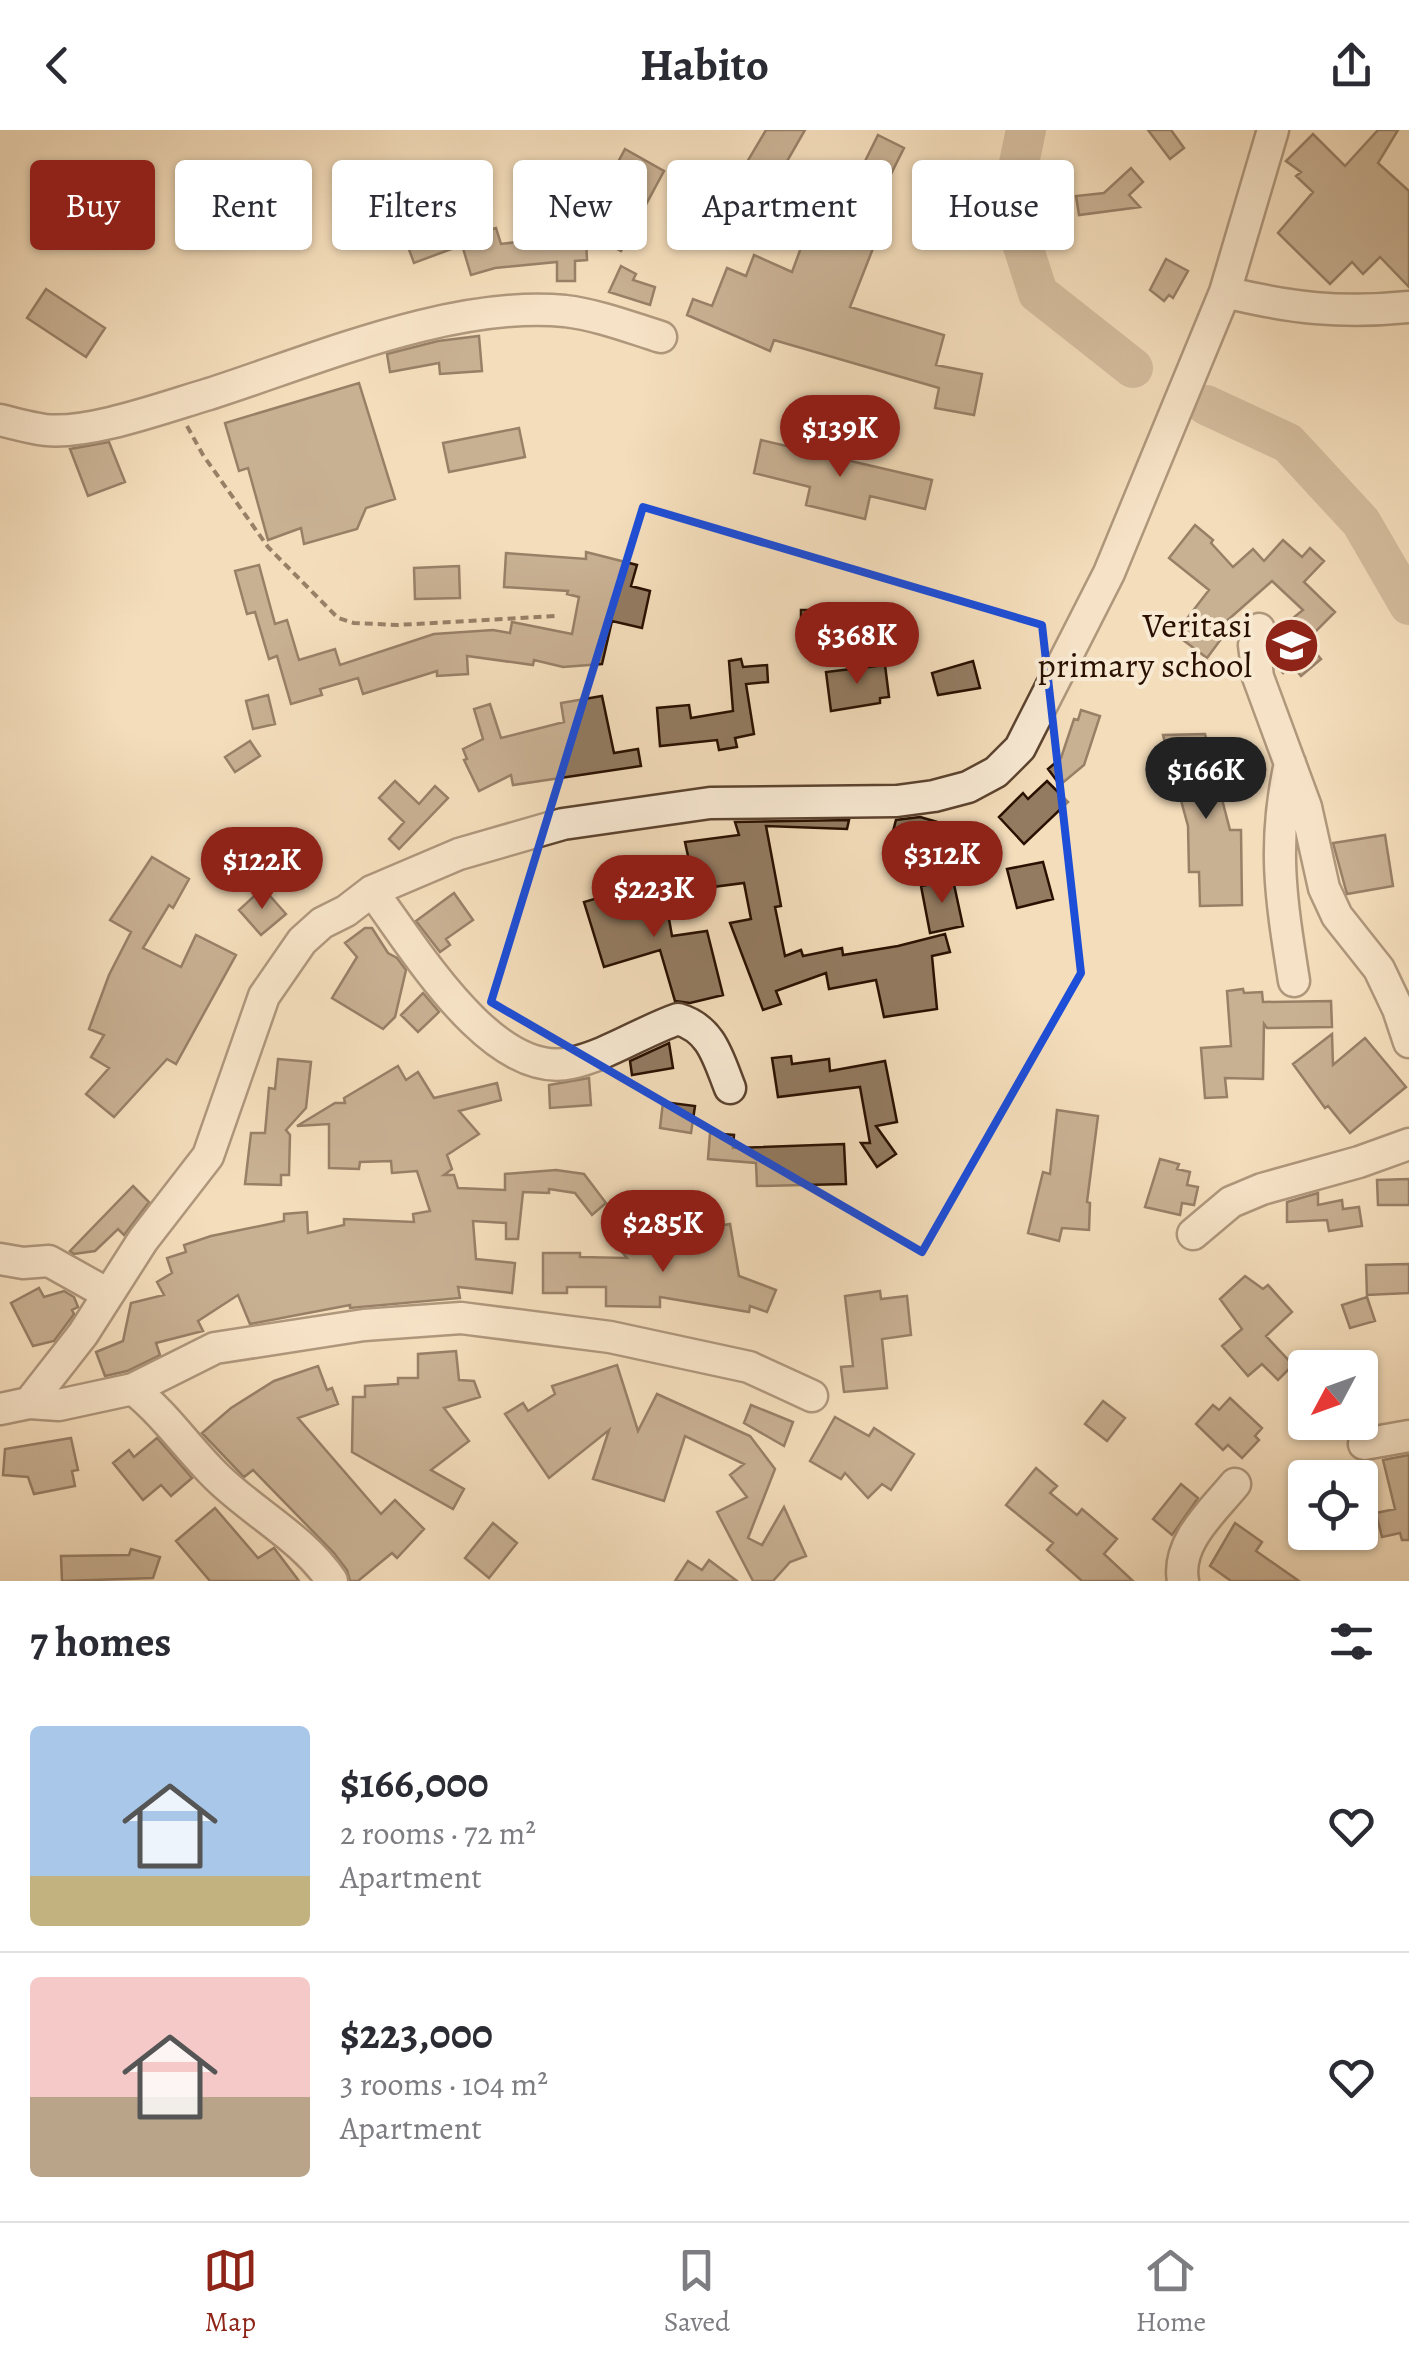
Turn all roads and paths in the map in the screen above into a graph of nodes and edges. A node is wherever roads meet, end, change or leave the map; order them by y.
1 (1273, 130) edge
2 (1225, 292) junction
3 (1409, 307) edge
4 (661, 337) dead end
5 (175, 404) junction
6 (0, 420) edge
7 (554, 616) dead end
8 (1259, 629) dead end
9 (1290, 763) junction
10 (372, 890) junction
11 (1294, 981) dead end
12 (1409, 1042) edge
13 (730, 1088) dead end
14 (1409, 1144) edge
15 (1193, 1234) dead end
16 (0, 1260) edge
17 (108, 1294) junction
18 (133, 1389) junction
19 (812, 1396) dead end
20 (14, 1406) edge
21 (1409, 1436) edge
22 (1364, 1444) dead end
23 (1234, 1484) dead end
24 (332, 1581) edge
25 (1183, 1581) edge

1 - 2 street
2 - 3 street
2 - 10 street
4 - 5 street
5 - 6 street
5 - 7 path
8 - 9 street
9 - 11 street
9 - 12 street
10 - 13 street
10 - 17 street
14 - 15 street
16 - 17 street
17 - 20 street
18 - 19 street
18 - 20 street
18 - 24 street
21 - 22 street
23 - 25 street

